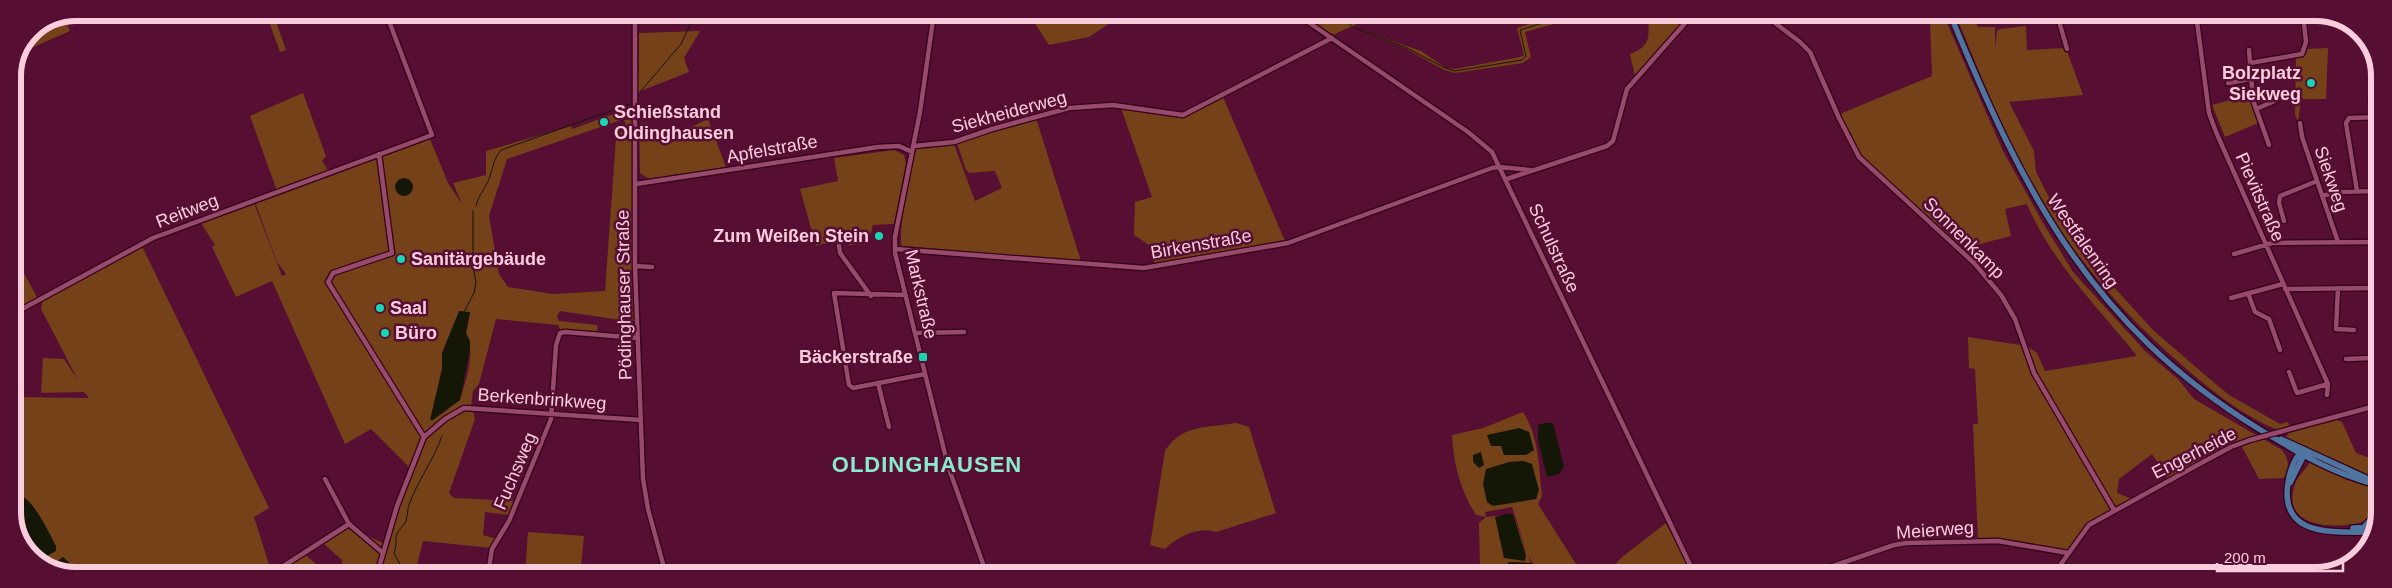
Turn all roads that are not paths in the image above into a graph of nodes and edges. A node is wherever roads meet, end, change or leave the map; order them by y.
1 (389, 21) edge
2 (635, 21) edge
3 (933, 21) edge
4 (1307, 21) edge
5 (1687, 21) edge
6 (1772, 21) edge
7 (1953, 21) edge
8 (2058, 21) edge
9 (2197, 21) edge
10 (2304, 21) edge
11 (1332, 38) junction
12 (2067, 49) dead end
13 (2249, 50) dead end
14 (2250, 63) junction
15 (2251, 79) junction
16 (2228, 83) dead end
17 (2277, 100) dead end
18 (2256, 109) junction
19 (625, 116) dead end
20 (636, 116) junction
21 (2371, 117) edge
22 (2300, 123) dead end
23 (2269, 145) dead end
24 (914, 146) junction
25 (912, 152) junction
26 (379, 154) junction
27 (1500, 167) junction
28 (1530, 170) junction
29 (1507, 179) junction
30 (2317, 182) junction
31 (636, 184) junction
32 (2357, 191) junction
33 (2371, 191) edge
34 (2322, 196) junction
35 (2284, 221) dead end
36 (2338, 242) junction
37 (2371, 242) edge
38 (839, 245) dead end
39 (2267, 245) junction
40 (895, 249) junction
41 (2234, 254) dead end
42 (635, 266) junction
43 (652, 267) dead end
44 (2284, 287) junction
45 (2338, 288) junction
46 (2371, 288) edge
47 (2248, 293) junction
48 (905, 295) junction
49 (871, 296) junction
50 (2231, 298) dead end
51 (21, 310) edge
52 (2354, 330) dead end
53 (964, 332) dead end
54 (916, 333) junction
55 (638, 338) junction
56 (2280, 350) dead end
57 (2371, 358) edge
58 (2346, 359) dead end
59 (2289, 372) dead end
60 (925, 374) junction
61 (878, 383) junction
62 (2328, 384) junction
63 (2327, 395) dead end
64 (2371, 408) edge
65 (552, 415) junction
66 (641, 420) junction
67 (889, 427) dead end
68 (2263, 431) junction
69 (424, 437) junction
70 (2282, 444) junction
71 (2303, 454) junction
72 (2294, 465) junction
73 (325, 479) dead end
74 (2371, 481) edge
75 (2287, 488) junction
76 (2114, 510) junction
77 (2370, 520) edge
78 (349, 524) junction
79 (2363, 528) junction
80 (2368, 529) edge
81 (2323, 530) junction
82 (2368, 531) edge
83 (382, 552) junction
84 (2068, 553) junction
85 (283, 567) edge
86 (379, 567) edge
87 (489, 567) edge
88 (664, 567) edge
89 (984, 567) edge
90 (1691, 567) edge
91 (1830, 567) edge
92 (2058, 567) edge

1 - 26 street, Reitweg
2 - 20 street, Pödinghauser Straße
3 - 24 street, Markstraße
4 - 11 street, Schulstraße
5 - 28 street
6 - 76 street, Sonnenkamp
7 - 68 main road, Westfalenring
8 - 12 street
9 - 39 street, Pievitstraße
10 - 14 street
11 - 24 street, Siekheiderweg
11 - 27 street, Schulstraße
13 - 14 street
14 - 15 street
15 - 16 street
15 - 18 street
17 - 18 street
18 - 23 street
19 - 20 street
20 - 31 street, Pödinghauser Straße
21 - 32 street
22 - 30 street, Siekweg
24 - 25 street, Markstraße
25 - 31 street, Apfelstraße
25 - 40 street, Markstraße
26 - 51 street, Reitweg
26 - 69 street
27 - 28 street
27 - 29 street, Schulstraße
27 - 40 street, Birkenstraße
28 - 29 street
29 - 90 street, Schulstraße
30 - 34 street, Siekweg
30 - 35 street
31 - 42 street, Pödinghauser Straße
32 - 33 street
32 - 34 street
34 - 36 street, Siekweg
36 - 37 street
36 - 39 street
38 - 49 street
39 - 41 street
39 - 44 street, Pievitstraße
40 - 48 street, Markstraße
42 - 43 street
42 - 55 street, Pödinghauser Straße
44 - 45 street
44 - 47 street
44 - 62 street, Pievitstraße
45 - 46 street
45 - 52 street
47 - 50 street
47 - 56 street
48 - 49 street
48 - 54 street, Markstraße
49 - 61 street
53 - 54 street
54 - 60 street, Markstraße
55 - 65 street, Fuchsweg
55 - 66 street, Pödinghauser Straße
57 - 58 street
59 - 62 street
60 - 61 street
60 - 89 street, Markstraße
61 - 67 street
62 - 63 street, Pievitstraße
64 - 76 street, Engerheide, bridge
65 - 66 street, Berkenbrinkweg
65 - 69 street, Berkenbrinkweg
65 - 87 street, Fuchsweg
66 - 88 street, Pödinghauser Straße
68 - 70 main road, Westfalenring
68 - 71 main road, Westfalenring
69 - 83 street, Berkenbrinkweg
70 - 71 main road, Westfalenring
70 - 72 main road
71 - 72 main road
71 - 74 main road, Westfalenring
71 - 75 main road
72 - 75 main road
73 - 78 street
75 - 81 main road
76 - 84 street, Engerheide
77 - 79 main road
78 - 83 street
78 - 85 street
79 - 80 main road
79 - 81 main road
81 - 82 main road
83 - 86 street, Berkenbrinkweg
84 - 91 street, Meierweg
84 - 92 street, Engerheide

